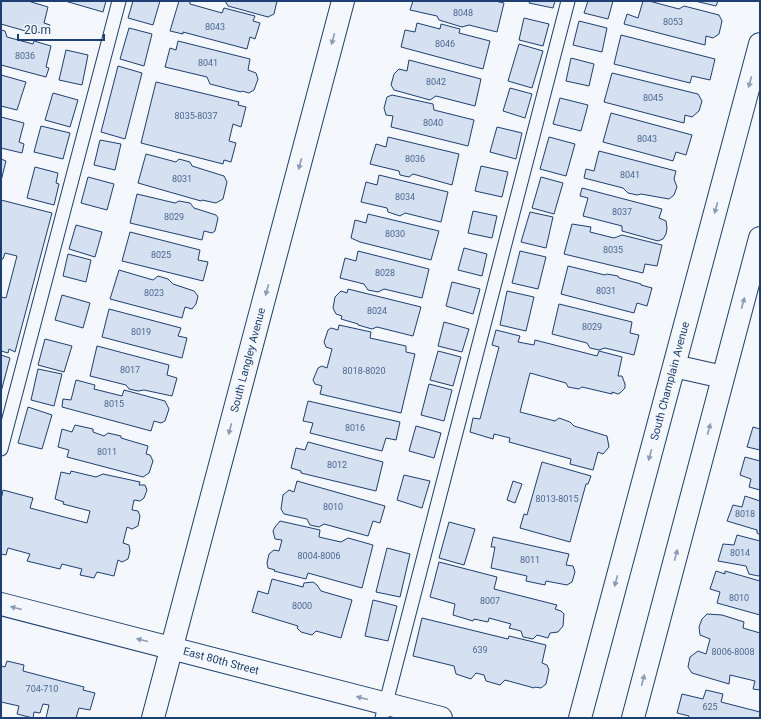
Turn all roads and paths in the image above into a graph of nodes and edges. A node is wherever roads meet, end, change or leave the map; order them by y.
1 (118, 1) edge
2 (343, 1) edge
3 (568, 1) edge
4 (760, 44) edge
5 (760, 238) edge
6 (674, 366) junction
7 (723, 377) junction
8 (1, 449) edge
9 (1, 604) edge
10 (172, 648) junction
11 (384, 711) edge
12 (153, 718) edge
13 (441, 718) edge
14 (580, 718) edge
15 (633, 718) edge

1 - 8 lane
2 -> 10 street, South Langley Avenue
3 - 11 lane
4 -> 6 street, South Champlain Avenue
7 -> 5 street
6 - 7 street
6 -> 14 street, South Champlain Avenue
15 -> 7 street
10 -> 9 street, East 80th Street
11 -> 10 street, East 80th Street
10 - 12 street, South Langley Avenue
11 - 13 street, East 80th Street

